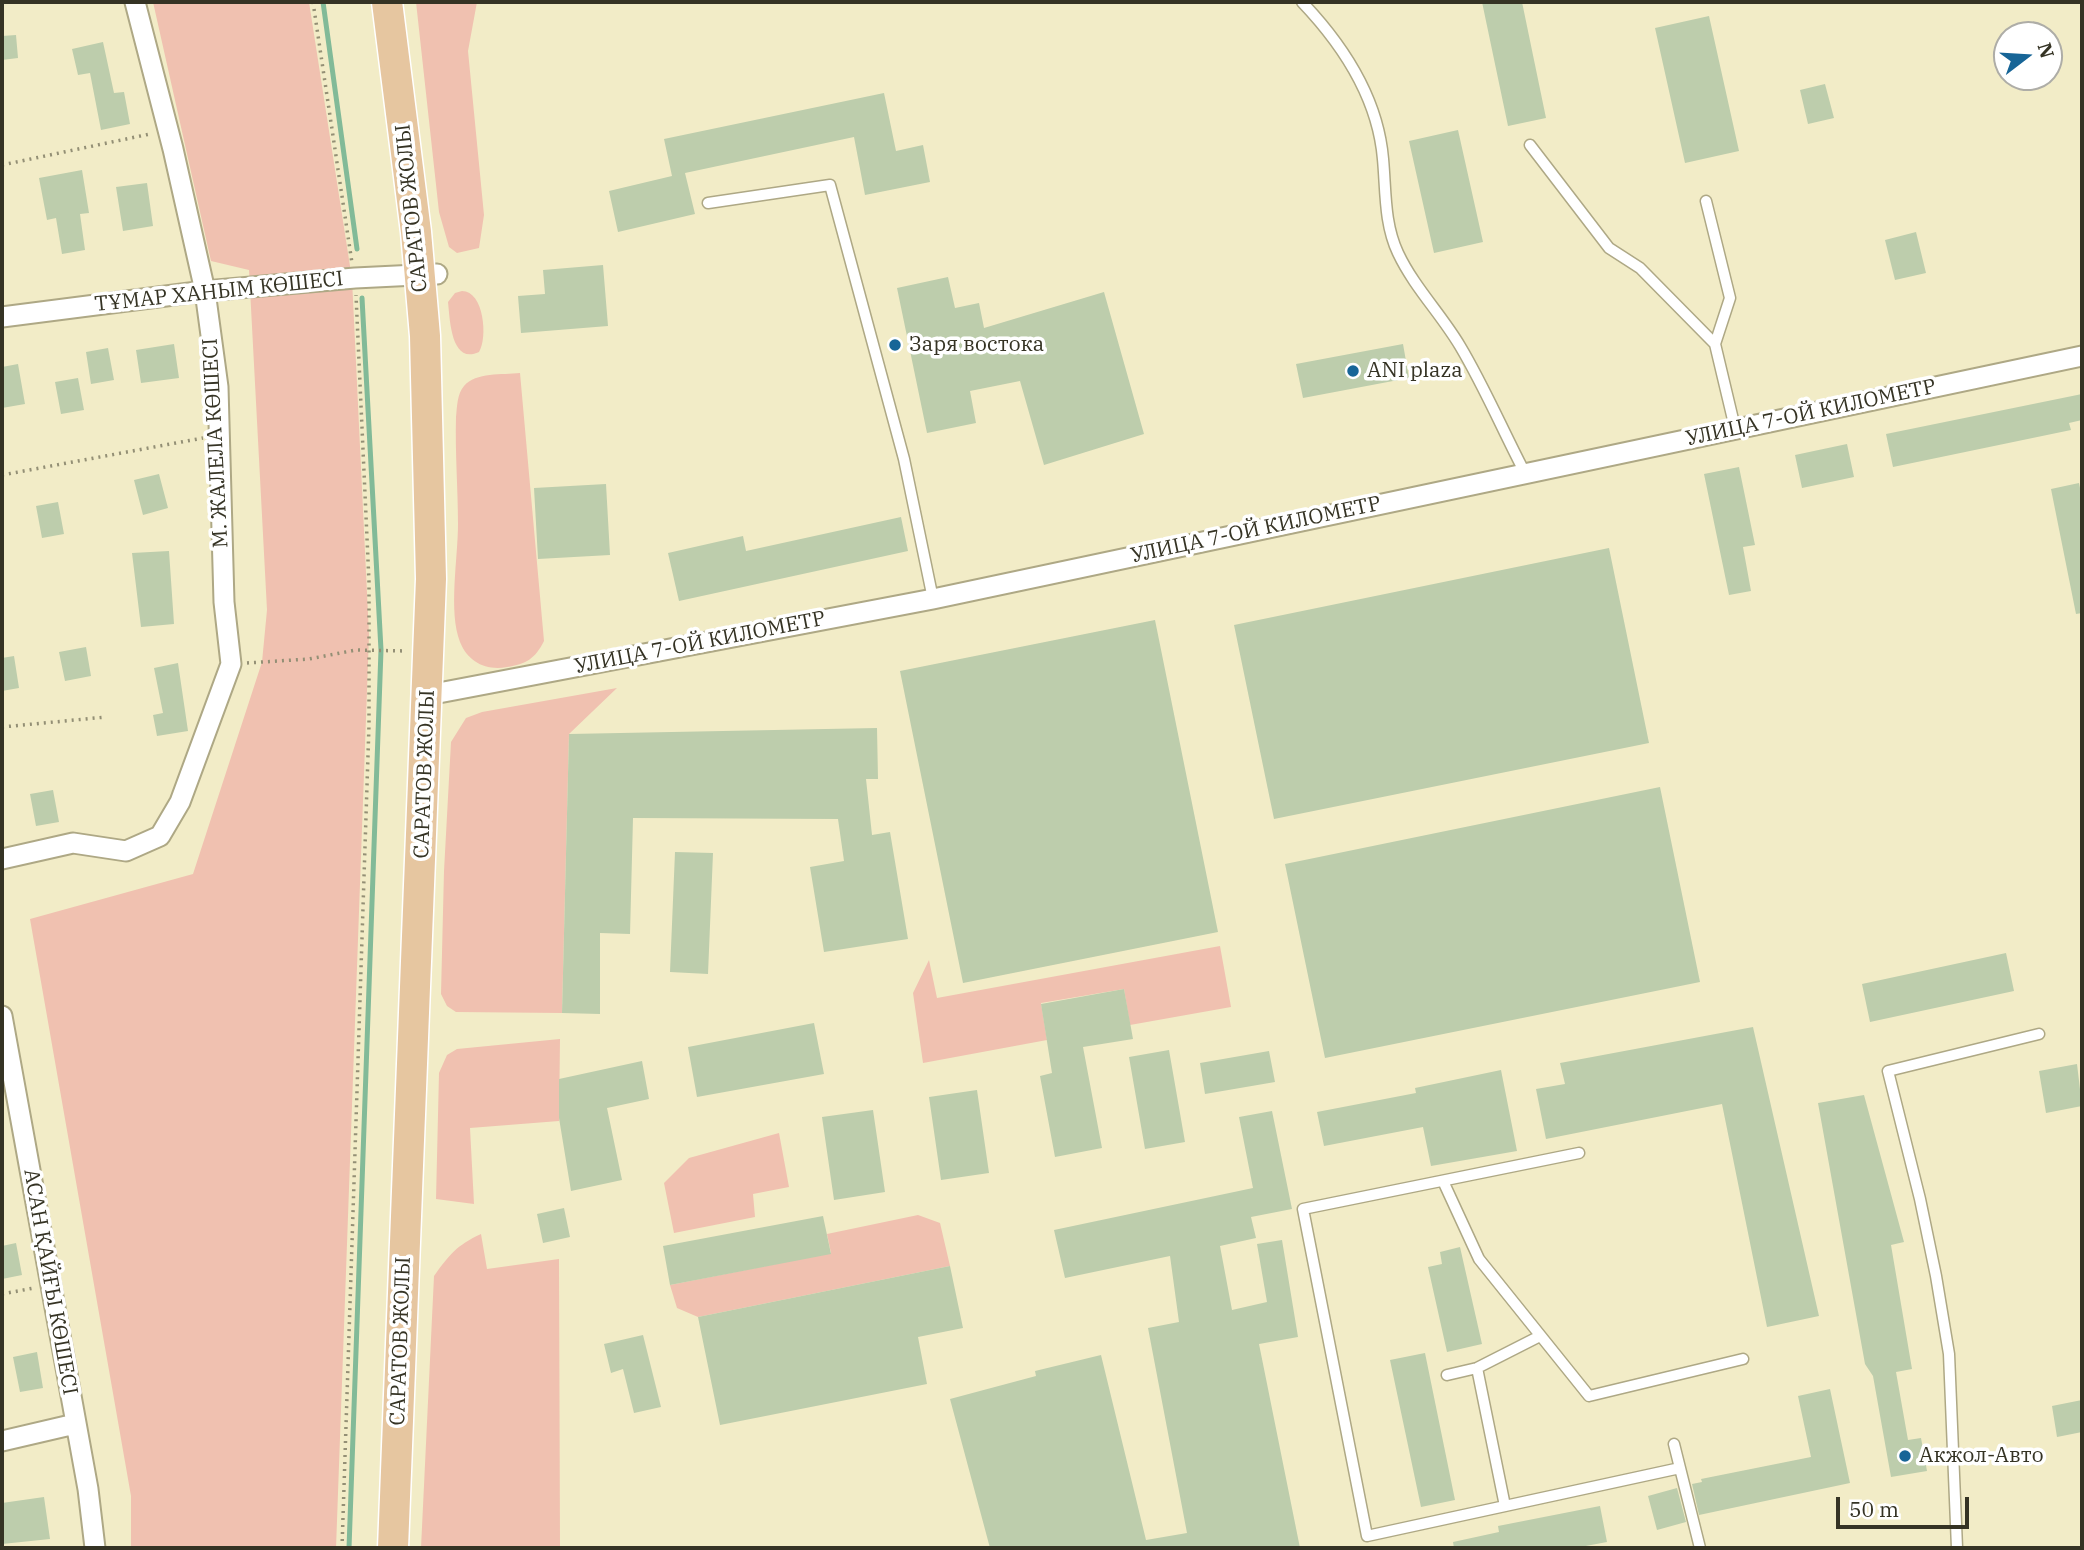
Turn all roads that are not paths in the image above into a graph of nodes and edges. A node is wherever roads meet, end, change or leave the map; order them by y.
1 (135, 2) edge
2 (387, 2) edge
3 (405, 2) edge
4 (1302, 2) edge
5 (1530, 145) dead end
6 (1706, 201) dead end
7 (708, 203) dead end
8 (428, 275) junction
9 (205, 290) junction
10 (2, 317) edge
11 (1715, 344) junction
12 (2082, 356) edge
13 (1735, 428) junction
14 (1525, 473) junction
15 (933, 599) junction
16 (436, 693) junction
17 (2, 859) edge
18 (2, 1016) edge
19 (2039, 1034) dead end
20 (1579, 1153) dead end
21 (1443, 1181) junction
22 (1540, 1336) junction
23 (1743, 1359) dead end
24 (1477, 1368) junction
25 (1447, 1375) dead end
26 (75, 1424) junction
27 (2, 1441) edge
28 (1674, 1444) dead end
29 (1680, 1468) junction
30 (1505, 1506) junction
31 (1699, 1546) edge
32 (94, 1548) edge
33 (393, 1548) edge
34 (411, 1548) edge
35 (1687, 1548) edge
36 (1957, 1548) edge

1 - 9 street, М. ЖАЛЕЛА КӨШЕСІ
2 - 8 main road, САРАТОВ ЖОЛЫ
3 - 8 main road, САРАТОВ ЖОЛЫ
4 - 14 lane
5 - 11 lane
6 - 11 lane
7 - 15 lane
8 - 9 street, ТҰМАР ХАНЫМ КӨШЕСІ
8 - 16 main road, САРАТОВ ЖОЛЫ
9 - 10 street, ТҰМАР ХАНЫМ КӨШЕСІ
9 - 17 street, М. ЖАЛЕЛА КӨШЕСІ
11 - 13 lane
12 - 13 street, УЛИЦА 7-ОЙ КИЛОМЕТР
13 - 14 street, УЛИЦА 7-ОЙ КИЛОМЕТР
14 - 15 street, УЛИЦА 7-ОЙ КИЛОМЕТР
15 - 16 street, УЛИЦА 7-ОЙ КИЛОМЕТР
16 - 33 main road, САРАТОВ ЖОЛЫ
16 - 34 main road, САРАТОВ ЖОЛЫ
18 - 26 street, АСАН ҚАЙҒЫ КӨШЕСІ
19 - 36 lane
20 - 21 lane
21 - 22 lane
21 - 30 lane
22 - 23 lane
22 - 24 lane
24 - 25 lane
24 - 30 lane
26 - 27 street
26 - 32 street, АСАН ҚАЙҒЫ КӨШЕСІ
28 - 29 lane
29 - 30 lane
29 - 31 lane
31 - 35 lane

